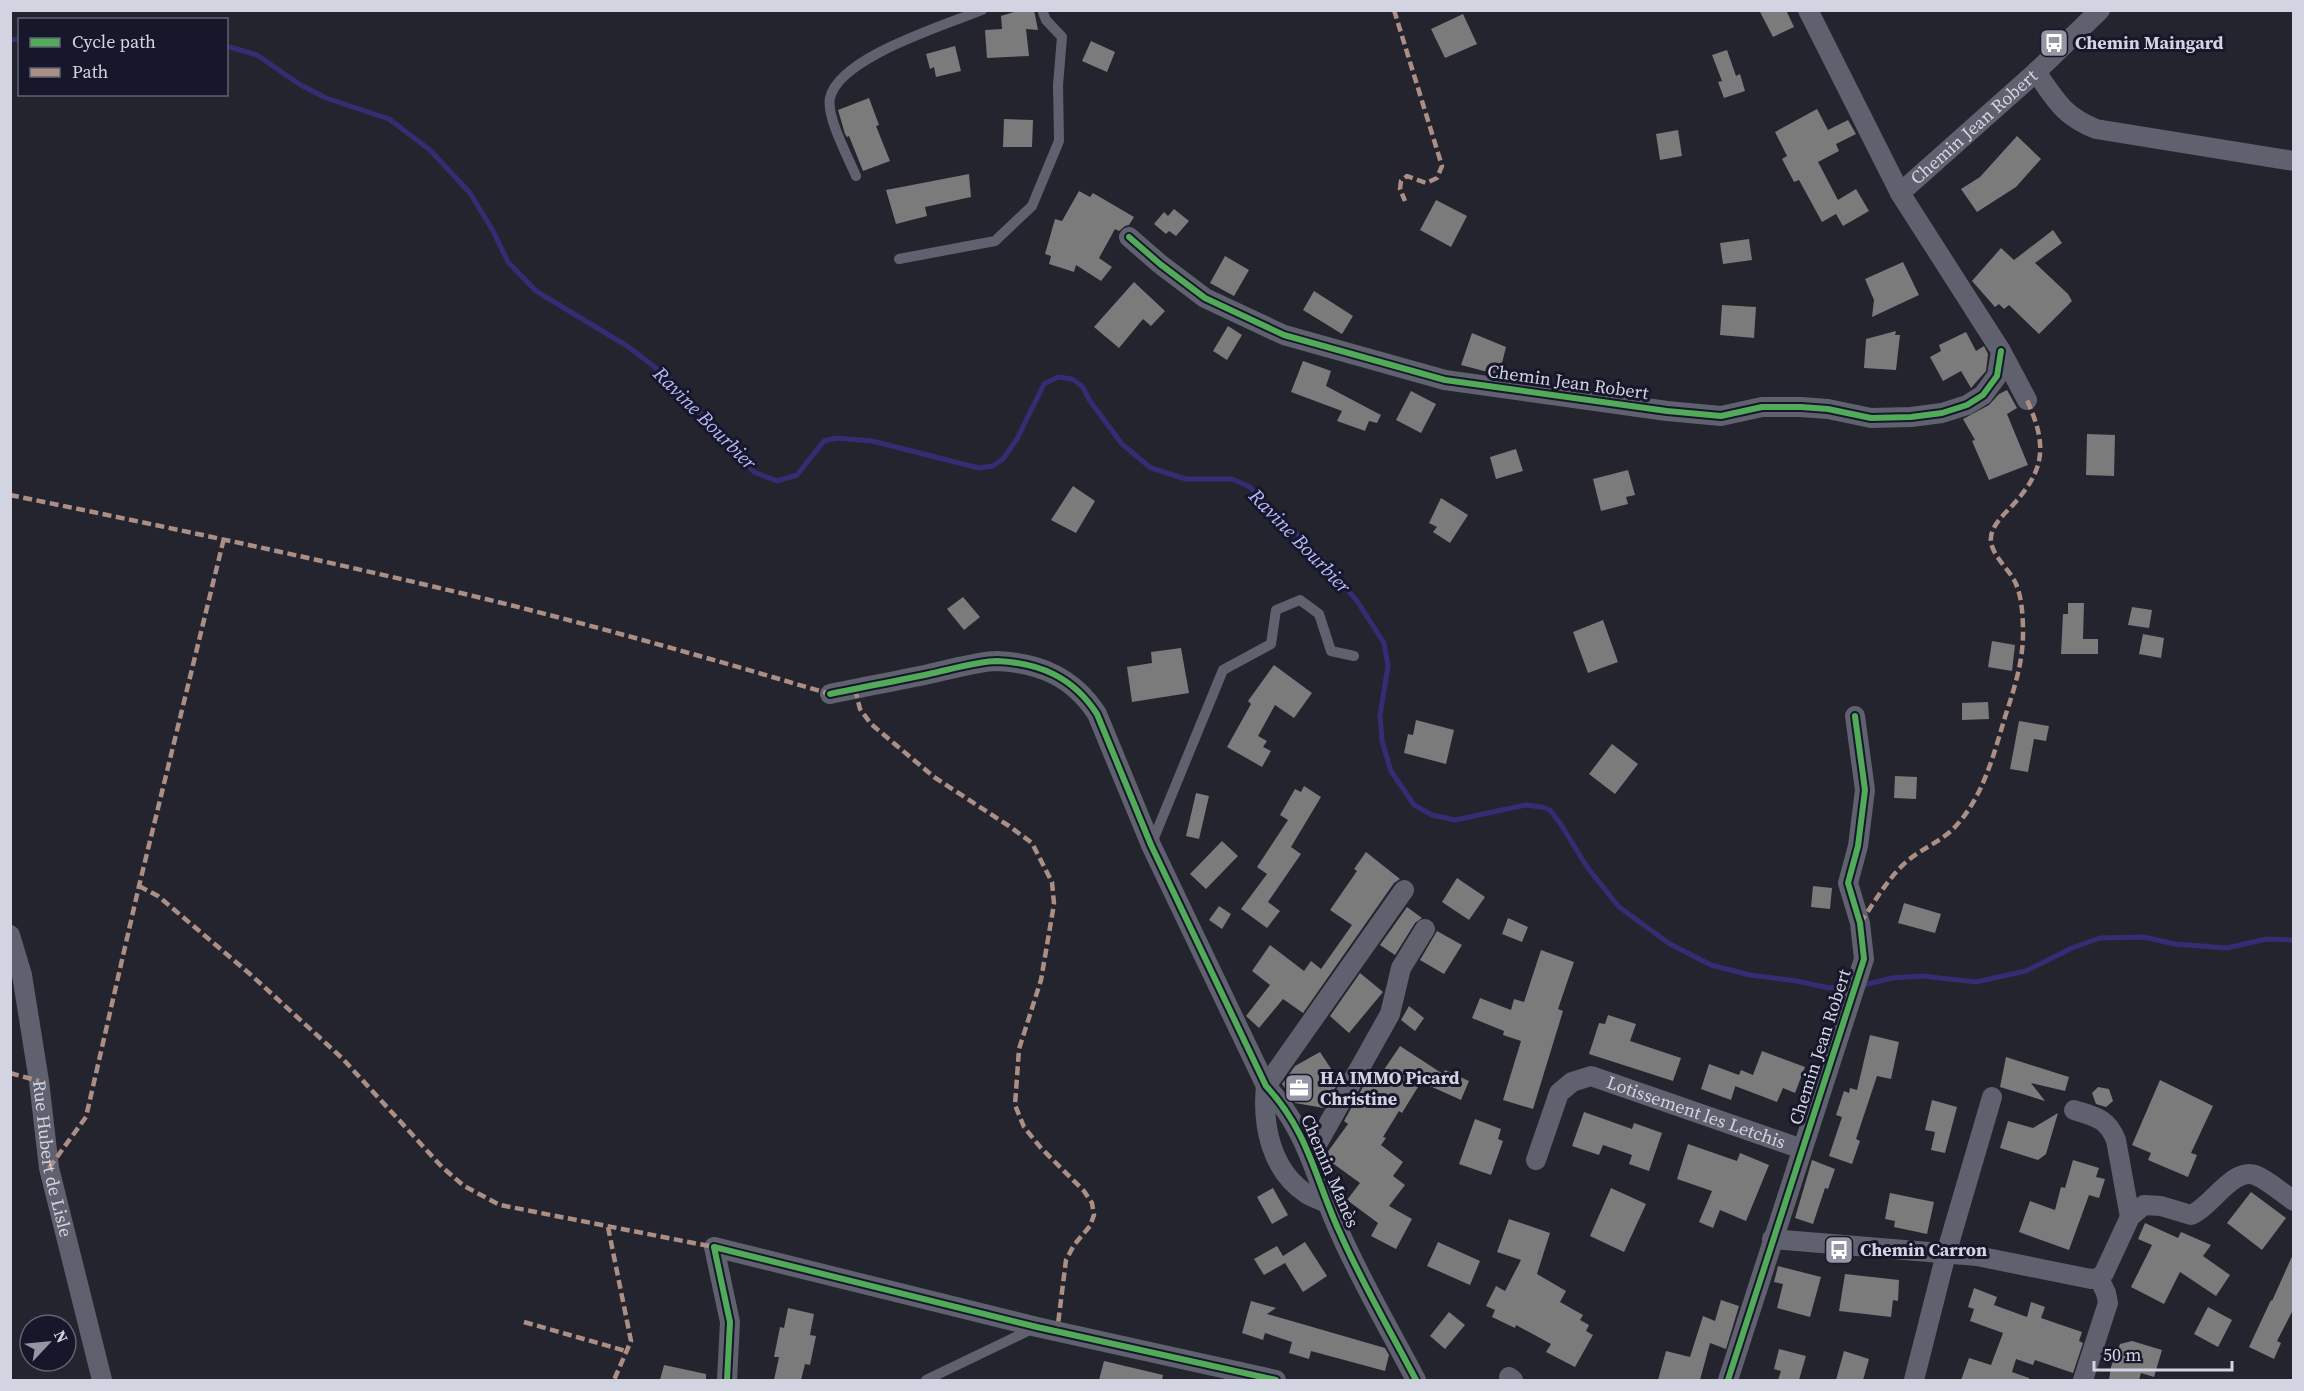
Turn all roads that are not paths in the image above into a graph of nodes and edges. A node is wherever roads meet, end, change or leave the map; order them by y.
1 (982, 10) edge
2 (1042, 10) edge
3 (2100, 10) edge
4 (1809, 11) edge
5 (2036, 72) junction
6 (2294, 161) edge
7 (856, 176) dead end
8 (1900, 193) junction
9 (1129, 237) dead end
10 (899, 259) dead end
11 (2001, 351) junction
12 (2027, 400) dead end
13 (1354, 656) dead end
14 (830, 694) dead end
15 (1855, 716) dead end
16 (1152, 845) junction
17 (1404, 890) dead end
18 (1425, 929) dead end
19 (10, 935) edge
20 (1266, 1086) junction
21 (1992, 1097) dead end
22 (2074, 1110) dead end
23 (1802, 1149) junction
24 (1311, 1155) junction
25 (1536, 1160) dead end
26 (2294, 1201) edge
27 (1328, 1204) junction
28 (2130, 1217) junction
29 (1772, 1239) junction
30 (1946, 1254) junction
31 (2099, 1278) junction
32 (1037, 1327) junction
33 (102, 1380) edge
34 (726, 1380) edge
35 (926, 1380) edge
36 (1276, 1380) edge
37 (1416, 1380) edge
38 (1728, 1380) edge
39 (1914, 1380) edge
40 (2083, 1380) edge

1 - 7 lane
2 - 10 lane
3 - 5 street, Chemin Jean Robert
4 - 8 street, Chemin Jean Robert
5 - 6 street
5 - 8 street, Chemin Jean Robert
8 - 11 street, Chemin Jean Robert
9 - 11 street, Chemin Jean Robert
11 - 12 street, Chemin Jean Robert
13 - 16 lane
14 - 16 street, Chemin Manès
15 - 23 street, Chemin Jean Robert
16 - 20 street, Chemin Manès
17 - 20 street
18 - 24 street
19 - 33 street, Rue Hubert de Lisle
20 - 24 street, Chemin Manès
20 - 27 street
21 - 30 street
22 - 28 street
23 - 25 street, Lotissement les Letchis
23 - 29 street, Chemin Jean Robert
24 - 27 street, Chemin Manès
26 - 28 street
27 - 37 street, Chemin Manès
28 - 31 street
29 - 30 street
29 - 38 street, Chemin Jean Robert
30 - 31 street
30 - 39 street
31 - 40 street
32 - 34 street
32 - 35 lane
32 - 36 street

